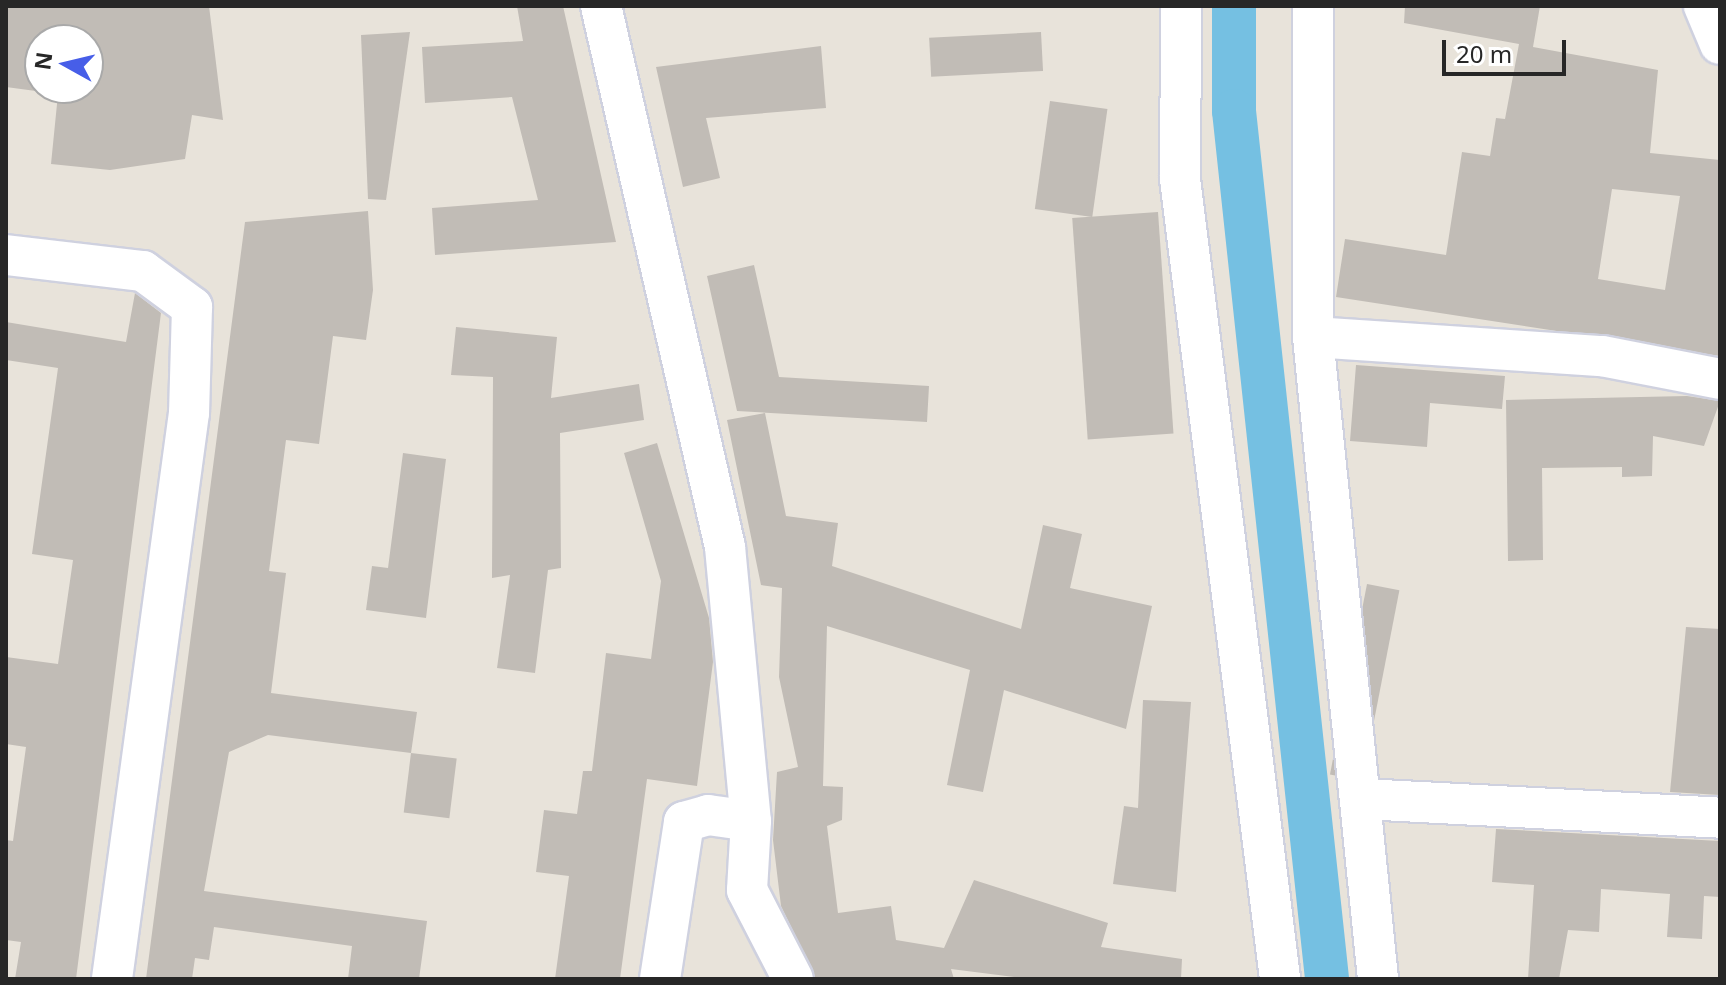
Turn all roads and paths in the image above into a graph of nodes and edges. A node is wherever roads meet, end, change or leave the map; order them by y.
1 (601, 6) edge
2 (1181, 6) edge
3 (1313, 6) edge
4 (1704, 6) edge
5 (1720, 44) edge
6 (6, 255) edge
7 (1313, 337) junction
8 (1720, 379) edge
9 (1363, 799) junction
10 (1720, 818) edge
11 (751, 821) junction
12 (112, 979) edge
13 (660, 979) edge
14 (793, 979) edge
15 (1280, 979) edge
16 (1378, 979) edge

1 - 11 street
2 - 15 street
3 - 7 street
4 - 5 street
6 - 12 street
7 - 8 street
7 - 9 street
9 - 10 street
9 - 16 street
11 - 13 street
11 - 14 street

